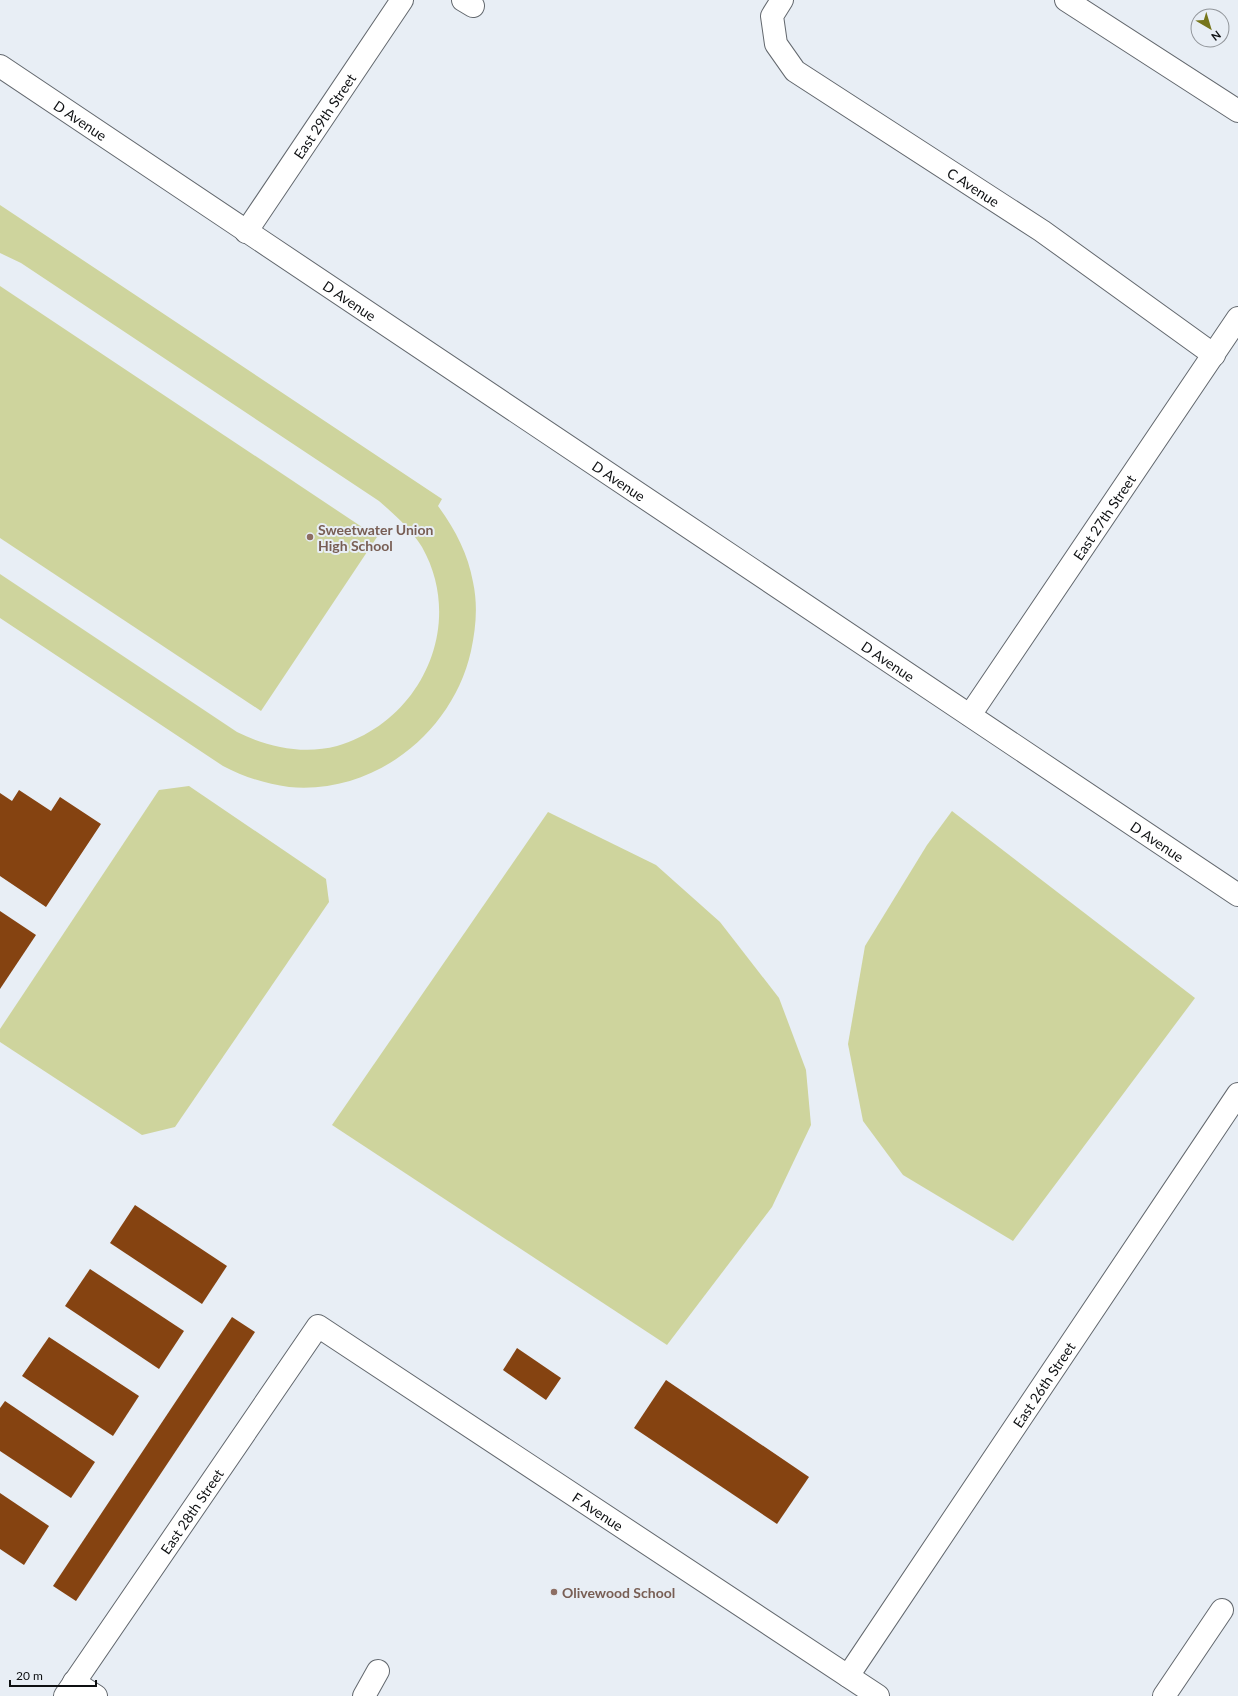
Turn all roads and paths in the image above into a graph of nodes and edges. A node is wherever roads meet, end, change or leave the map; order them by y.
1 (402, 0) edge
2 (782, 0) edge
3 (1066, 0) edge
4 (0, 66) edge
5 (1238, 111) edge
6 (246, 232) junction
7 (1238, 318) edge
8 (1214, 355) junction
9 (970, 715) junction
10 (1238, 895) edge
11 (1238, 1094) edge
12 (318, 1326) joint
13 (1222, 1610) dead end
14 (378, 1672) dead end
15 (848, 1676) junction
16 (70, 1689) edge
17 (96, 1696) edge
18 (364, 1696) edge
19 (878, 1696) edge
20 (1164, 1696) edge

1 - 6 street, East 29th Street
2 - 8 street, C Avenue
3 - 5 street
4 - 6 street, D Avenue
6 - 9 street, D Avenue
7 - 8 street, East 27th Street
8 - 9 street, East 27th Street
9 - 10 street, D Avenue
11 - 15 street, East 26th Street
12 - 15 street, F Avenue
12 - 16 street, East 28th Street
13 - 20 street
14 - 18 street
15 - 19 street, F Avenue
16 - 17 street

